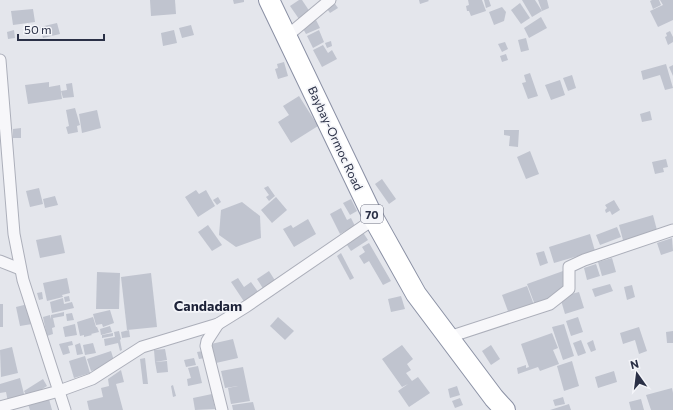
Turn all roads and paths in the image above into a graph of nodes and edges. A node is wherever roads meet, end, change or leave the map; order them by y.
1 (269, 0) edge
2 (330, 0) edge
3 (287, 36) junction
4 (0, 60) edge
5 (374, 219) junction
6 (673, 230) edge
7 (0, 261) edge
8 (20, 269) junction
9 (218, 324) junction
10 (449, 337) junction
11 (59, 391) junction
12 (0, 407) edge
13 (65, 410) edge
14 (222, 410) edge
15 (506, 410) edge

1 - 3 highway, Baybay-Ormoc Road / 70
2 - 3 street
3 - 5 highway, Baybay-Ormoc Road / 70
4 - 8 street
5 - 9 street
5 - 10 highway, Baybay-Ormoc Road / 70
6 - 10 street
7 - 8 street
8 - 11 street
9 - 11 street
9 - 14 street
10 - 15 highway, Baybay-Ormoc Road / 70
11 - 12 street
11 - 13 street

